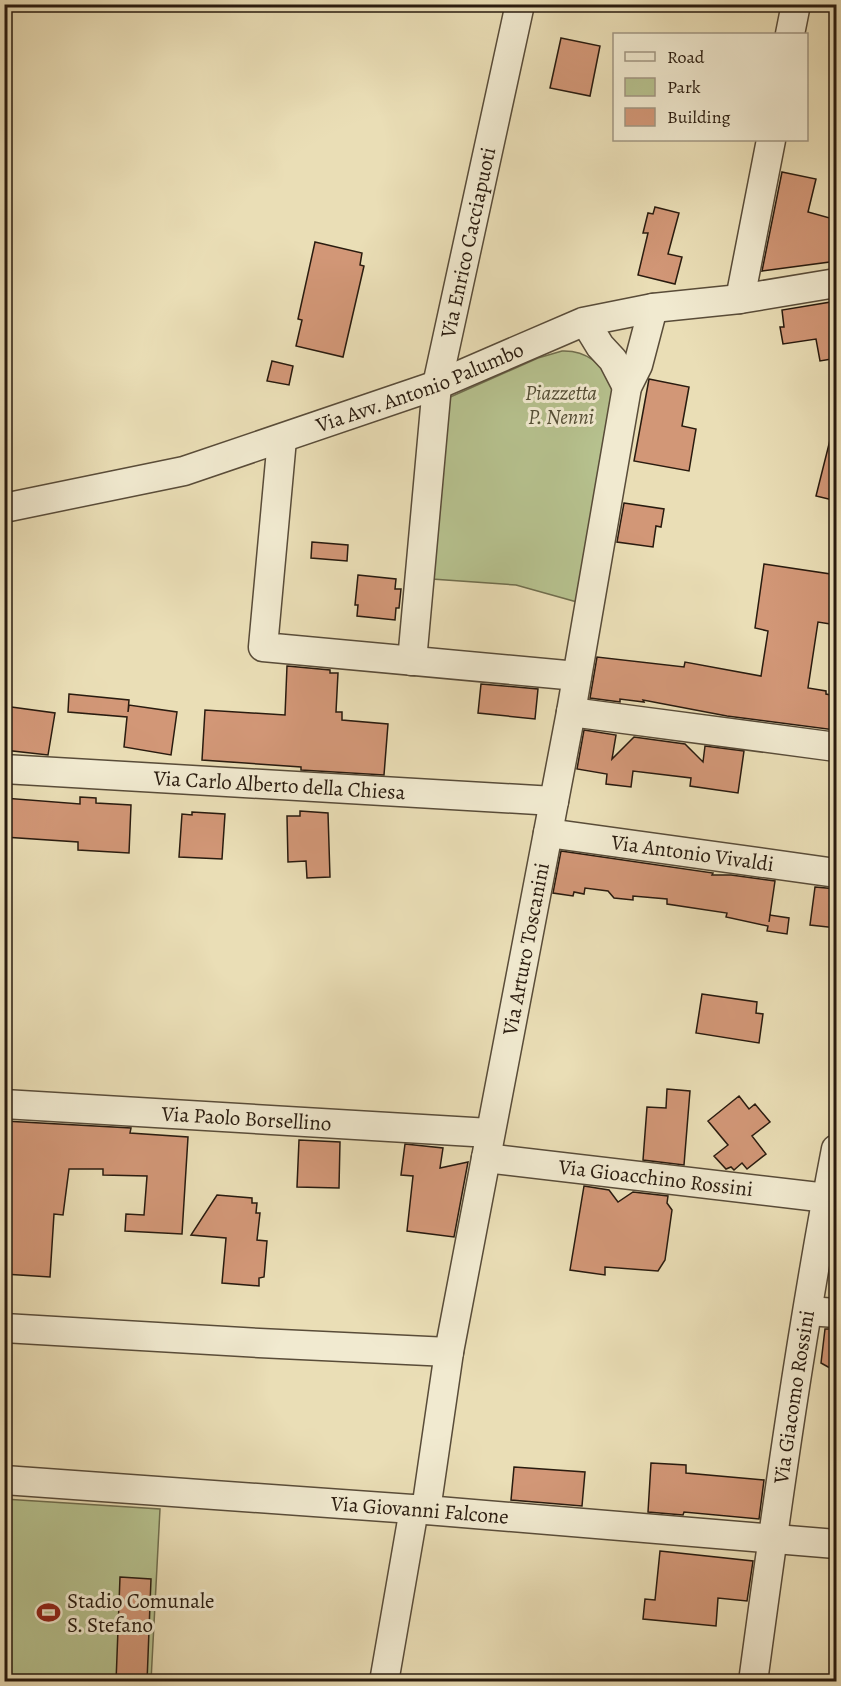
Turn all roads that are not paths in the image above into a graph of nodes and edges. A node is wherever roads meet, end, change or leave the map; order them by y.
1 (520, 4) edge
2 (796, 4) edge
3 (790, 33) edge
4 (771, 141) edge
5 (837, 283) edge
6 (740, 299) junction
7 (653, 308) junction
8 (586, 323) junction
9 (438, 385) junction
10 (627, 387) junction
11 (282, 439) junction
12 (4, 508) edge
13 (411, 661) junction
14 (577, 676) junction
15 (571, 712) junction
16 (837, 747) edge
17 (4, 769) edge
18 (554, 801) junction
19 (548, 833) junction
20 (837, 873) edge
21 (4, 1104) edge
22 (488, 1145) junction
23 (837, 1149) edge
24 (827, 1198) junction
25 (808, 1311) junction
26 (837, 1313) edge
27 (4, 1328) edge
28 (449, 1352) junction
29 (4, 1480) edge
30 (420, 1510) junction
31 (772, 1540) junction
32 (837, 1544) edge
33 (384, 1682) edge
34 (753, 1682) edge

1 - 9 street, Via Enrico Cacciapuoti
2 - 3 street
4 - 6 street
5 - 6 street, Via Avv. Antonio Palumbo
6 - 7 street, Via Avv. Antonio Palumbo
7 - 8 street, Via Avv. Antonio Palumbo
7 - 10 street, Via Arturo Toscanini
8 - 9 street, Via Avv. Antonio Palumbo
8 - 10 street
9 - 11 street, Via Avv. Antonio Palumbo
9 - 13 street, Via Enrico Cacciapuoti
10 - 14 street, Via Arturo Toscanini
11 - 12 street, Via Avv. Antonio Palumbo
11 - 13 street
13 - 14 street
14 - 15 street, Via Arturo Toscanini
15 - 16 street
15 - 18 street, Via Arturo Toscanini
17 - 18 street, Via Carlo Alberto della Chiesa
18 - 19 street, Via Arturo Toscanini
19 - 20 street, Via Antonio Vivaldi
19 - 22 street, Via Arturo Toscanini
21 - 22 street, Via Paolo Borsellino
22 - 24 street, Via Gioacchino Rossini
22 - 28 street, Via Arturo Toscanini
23 - 24 street, Via Giacomo Rossini
24 - 25 street, Via Giacomo Rossini
25 - 26 street
25 - 31 street, Via Giacomo Rossini
27 - 28 street
28 - 30 street, Via Arturo Toscanini
29 - 30 street, Via Giovanni Falcone
30 - 31 street, Via Giovanni Falcone
30 - 33 street, Via Arturo Toscanini
31 - 32 street, Via Giovanni Falcone
31 - 34 street, Via Giacomo Rossini

